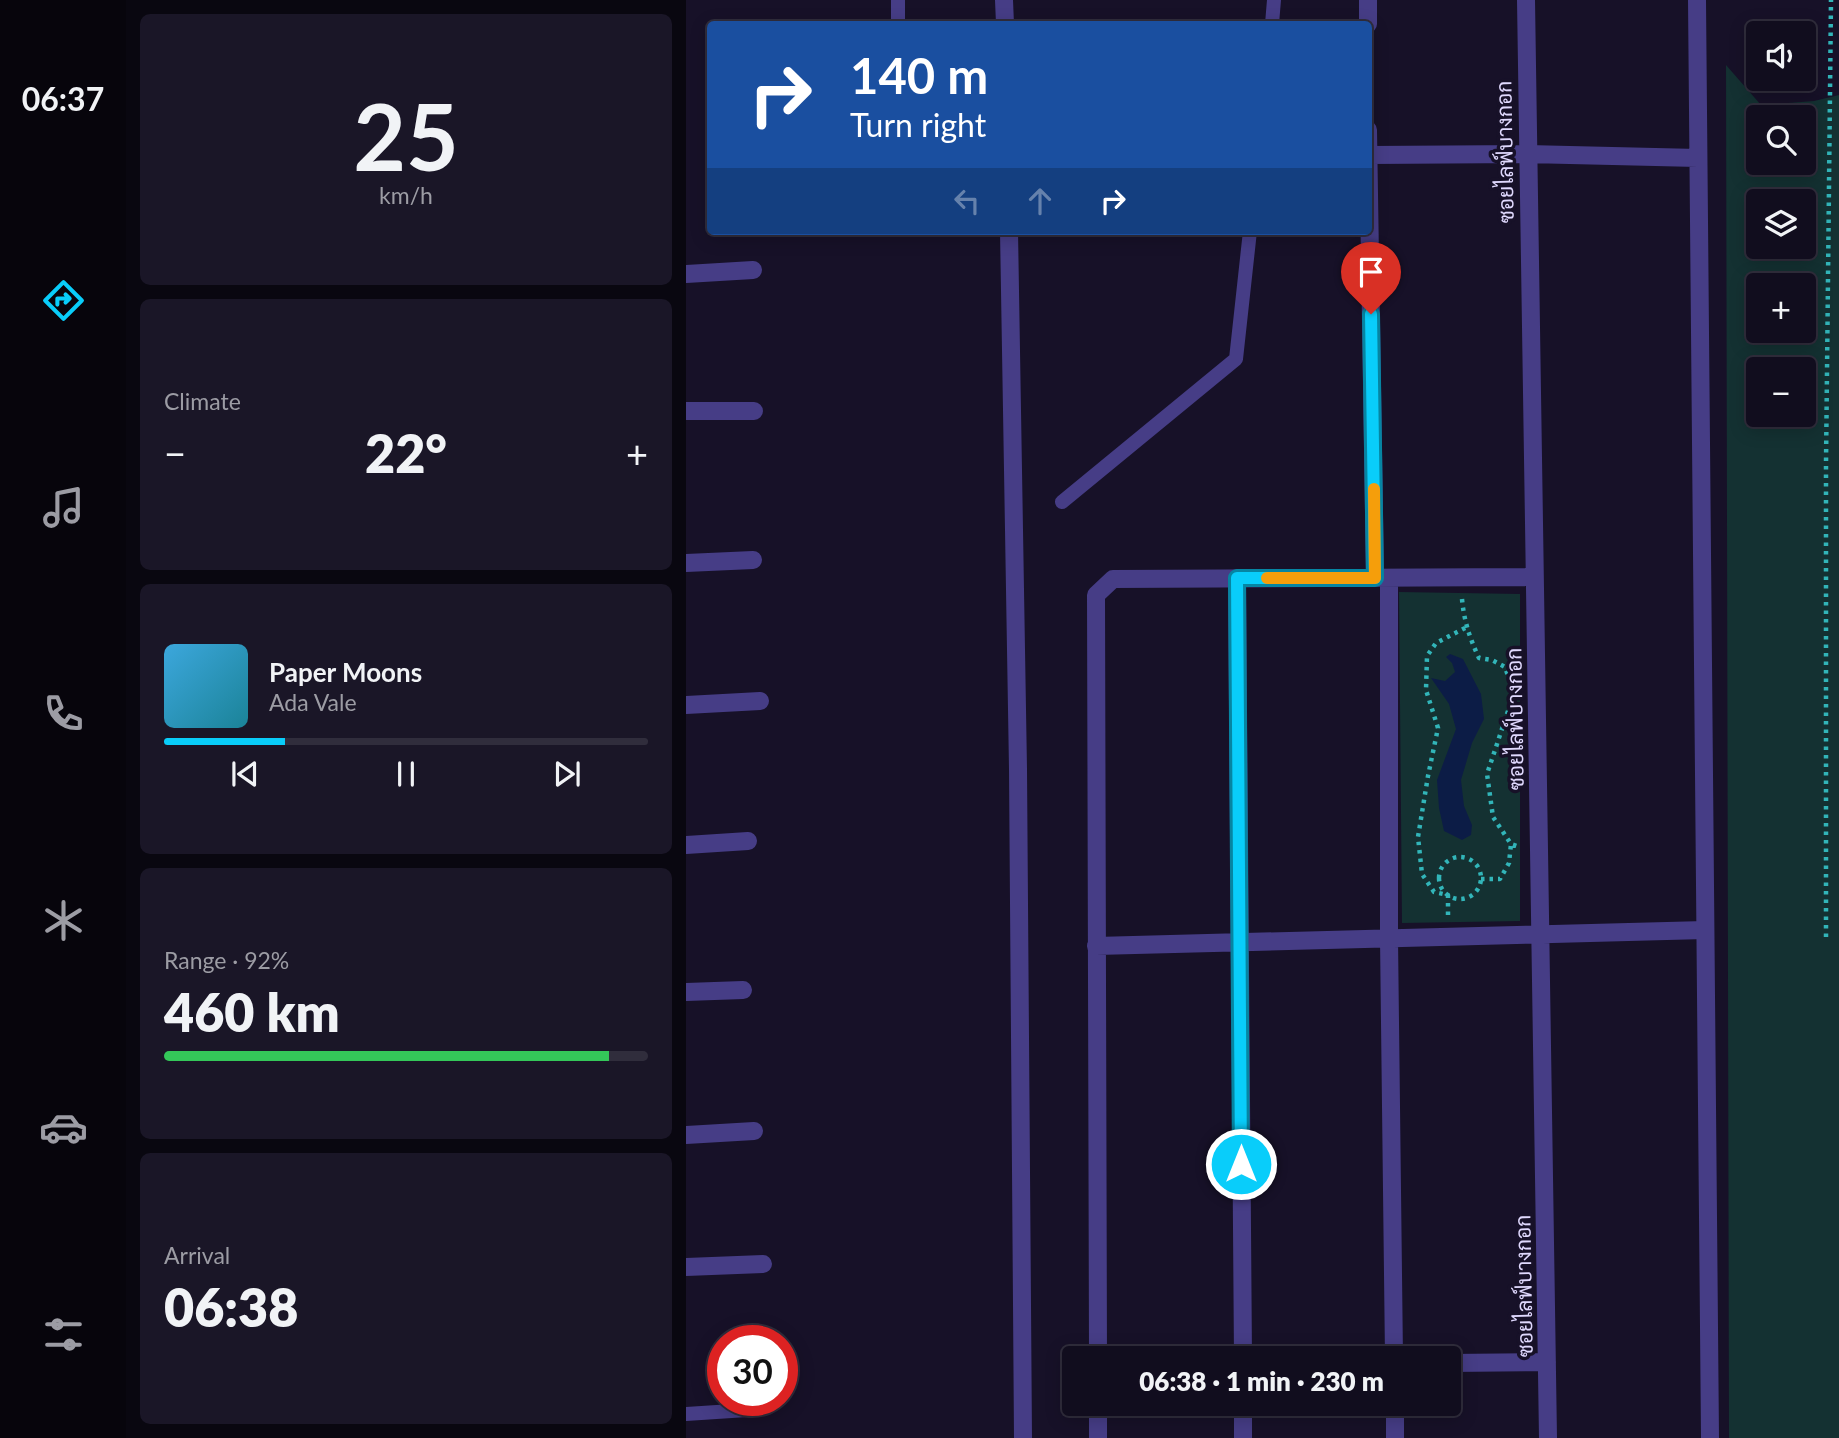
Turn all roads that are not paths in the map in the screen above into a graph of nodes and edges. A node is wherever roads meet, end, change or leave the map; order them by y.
1 (898, 0) edge
2 (1004, 0) edge
3 (1274, 0) edge
4 (1368, 0) edge
5 (1526, 0) edge
6 (1697, 0) edge
7 (898, 21) edge
8 (1005, 21) edge
9 (1272, 21) edge
10 (1368, 21) edge
11 (1527, 154) junction
12 (1372, 155) edge
13 (1698, 158) junction
14 (1009, 235) edge
15 (1250, 235) edge
16 (1371, 235) edge
17 (753, 270) dead end
18 (686, 274) edge
19 (686, 411) edge
20 (754, 411) dead end
21 (1062, 502) dead end
22 (753, 560) dead end
23 (686, 563) edge
24 (1534, 577) junction
25 (1237, 578) junction
26 (1382, 578) junction
27 (760, 701) dead end
28 (686, 705) edge
29 (748, 841) dead end
30 (686, 845) edge
31 (1705, 929) junction
32 (1541, 934) junction
33 (1389, 938) junction
34 (1240, 942) junction
35 (1096, 946) junction
36 (743, 990) dead end
37 (686, 992) edge
38 (754, 1131) dead end
39 (686, 1135) edge
40 (763, 1264) dead end
41 (686, 1267) edge
42 (1098, 1346) edge
43 (1243, 1346) edge
44 (1394, 1346) edge
45 (1547, 1362) junction
46 (1461, 1363) edge
47 (707, 1413) edge
48 (686, 1414) edge
49 (1098, 1416) edge
50 (1243, 1416) edge
51 (1395, 1416) edge
52 (1023, 1438) edge
53 (1098, 1438) edge
54 (1243, 1438) edge
55 (1395, 1438) edge
56 (1548, 1438) edge
57 (1710, 1438) edge

1 - 7 lane
2 - 8 street
3 - 9 lane
4 - 10 street
5 - 11 street, ซอยไลฟ์บางกอก
6 - 13 street
11 - 12 street
11 - 13 street
11 - 24 street, ซอยไลฟ์บางกอก
13 - 31 street
14 - 52 street
15 - 21 lane
16 - 26 street
17 - 18 street
19 - 20 street
22 - 23 street
24 - 26 street
24 - 32 street, ซอยไลฟ์บางกอก
25 - 26 street
25 - 34 street
25 - 35 street
26 - 33 street
27 - 28 street
29 - 30 street
31 - 32 street
31 - 57 street
32 - 33 street
32 - 45 street, ซอยไลฟ์บางกอก
33 - 34 street
33 - 44 street
34 - 35 street
34 - 43 street
35 - 42 street
36 - 37 street
38 - 39 street
40 - 41 street
45 - 46 street
45 - 56 street, ซอยไลฟ์บางกอก
47 - 48 lane
49 - 53 street
50 - 54 street
51 - 55 street

